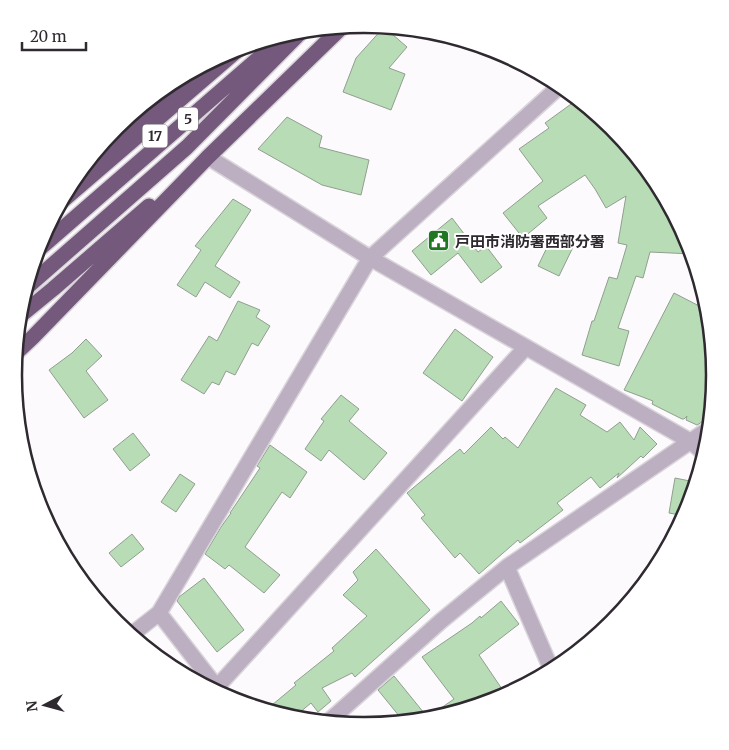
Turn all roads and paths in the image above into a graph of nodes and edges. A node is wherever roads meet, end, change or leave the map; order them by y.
1 (333, 35) edge
2 (292, 41) edge
3 (273, 46) edge
4 (250, 53) edge
5 (220, 65) edge
6 (555, 91) edge
7 (162, 99) edge
8 (118, 139) edge
9 (208, 157) junction
10 (79, 186) edge
11 (61, 218) edge
12 (52, 238) edge
13 (370, 258) junction
14 (36, 279) edge
15 (29, 309) edge
16 (24, 345) edge
17 (526, 347) junction
18 (702, 433) edge
19 (690, 441) junction
20 (699, 448) edge
21 (507, 567) junction
22 (159, 613) junction
23 (137, 630) edge
24 (548, 663) edge
25 (213, 682) edge
26 (224, 687) edge
27 (335, 715) edge

1 - 9 highway
2 - 14 highway
3 - 12 highway, 5
4 - 11 highway, 17
5 - 10 highway, 17
6 - 13 street
7 - 8 highway, 5
9 - 13 street
9 - 15 highway
9 - 16 highway
13 - 17 street
13 - 22 street
17 - 19 street
17 - 26 street
18 - 19 street
19 - 20 street
19 - 21 street
21 - 24 street
21 - 27 street
22 - 23 street
22 - 25 street

